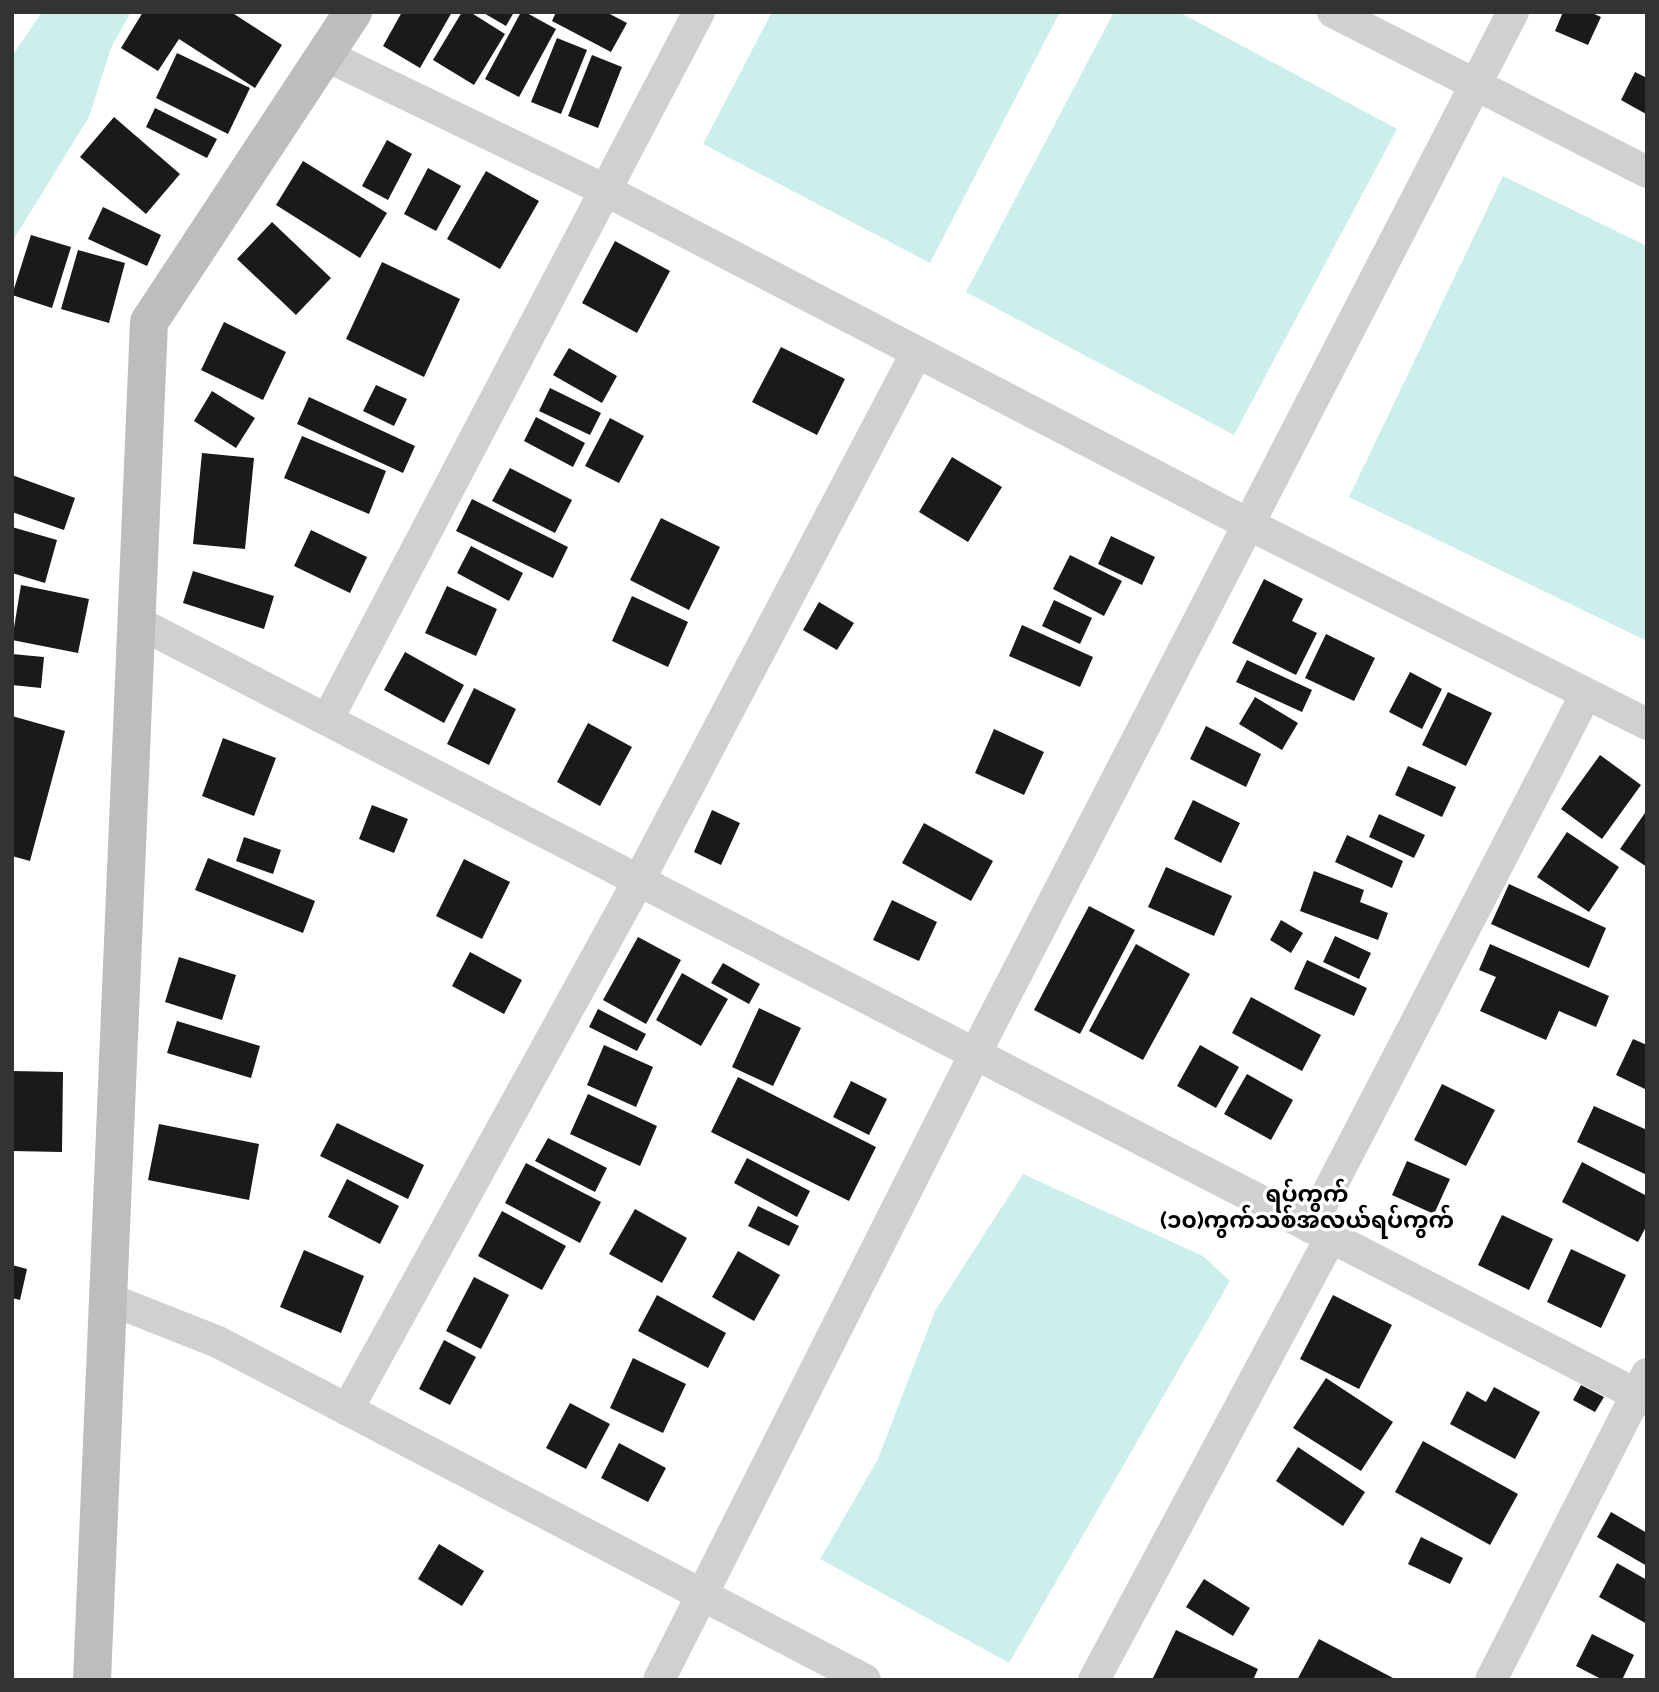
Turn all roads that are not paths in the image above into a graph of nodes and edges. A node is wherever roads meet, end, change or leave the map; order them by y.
1 (353, 12) edge
2 (699, 12) edge
3 (1333, 12) edge
4 (1513, 12) edge
5 (325, 55) junction
6 (1475, 85) junction
7 (1647, 172) edge
8 (605, 190) junction
9 (917, 352) junction
10 (1248, 524) junction
11 (137, 622) junction
12 (1587, 694) junction
13 (327, 720) junction
14 (1647, 724) edge
15 (639, 880) junction
16 (975, 1054) junction
17 (1320, 1232) junction
18 (109, 1299) junction
19 (1643, 1390) edge
20 (347, 1410) junction
21 (702, 1596) junction
22 (92, 1680) edge
23 (659, 1680) edge
24 (865, 1680) edge
25 (1094, 1680) edge
26 (1491, 1680) edge

1 - 5 street
2 - 8 street
3 - 6 street
4 - 6 street
5 - 8 street
5 - 11 street
6 - 7 street
6 - 10 street
8 - 9 street
8 - 13 street
9 - 10 street
9 - 15 street
10 - 12 street
10 - 16 street
11 - 13 street
11 - 18 street
12 - 14 street
12 - 17 street
13 - 15 street
15 - 16 street
15 - 20 street
16 - 17 street
16 - 21 street
17 - 19 street
17 - 25 street
18 - 20 street
18 - 22 street
19 - 26 street
20 - 21 street
21 - 23 street
21 - 24 street

